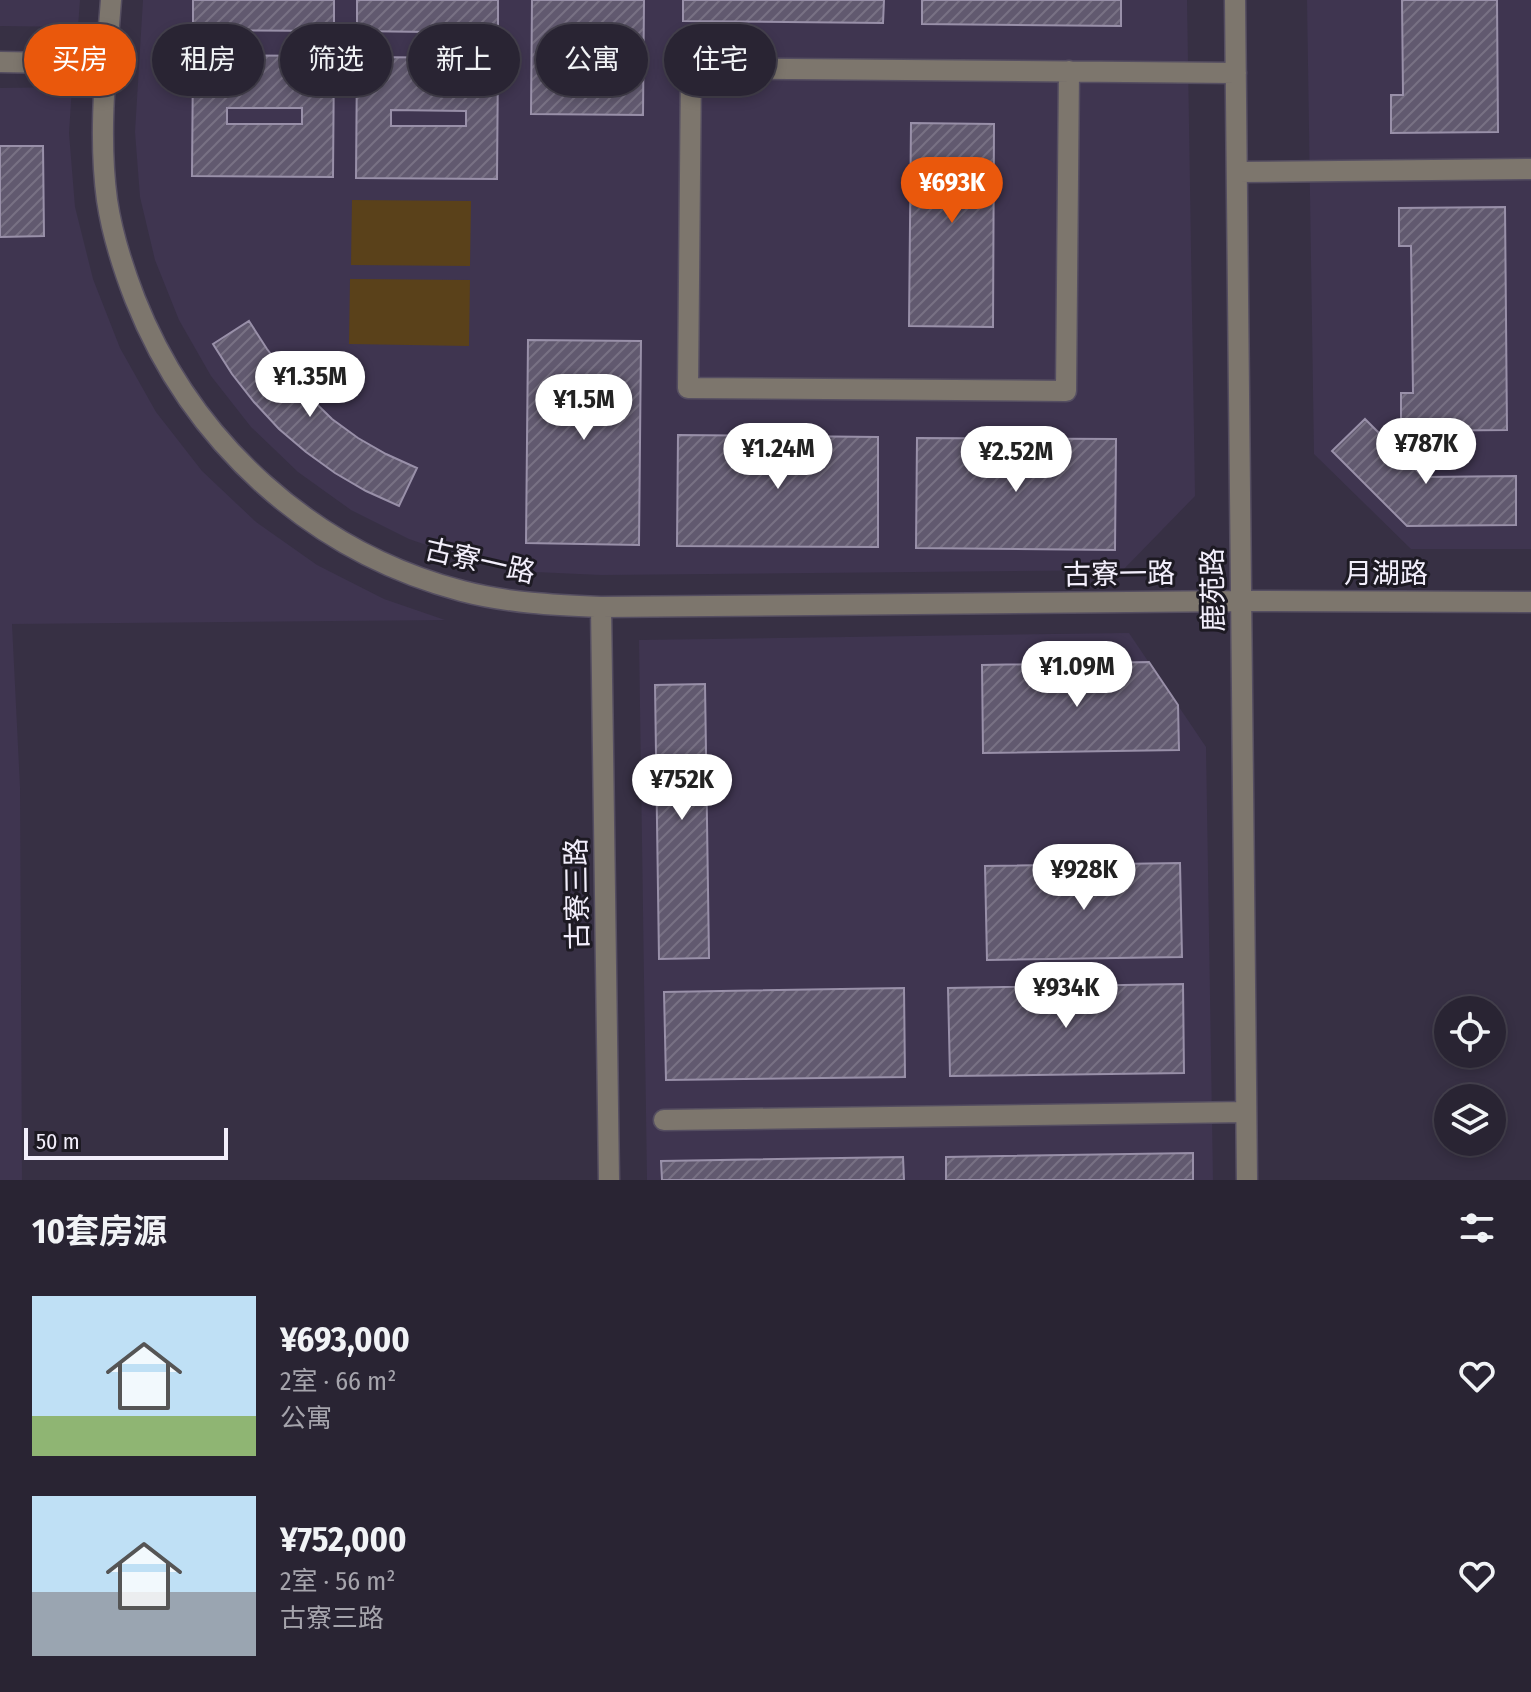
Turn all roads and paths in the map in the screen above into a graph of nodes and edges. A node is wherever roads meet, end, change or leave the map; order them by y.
1 (111, 0) edge
2 (1235, 0) edge
3 (109, 24) edge
4 (0, 62) edge
5 (24, 62) edge
6 (1069, 71) junction
7 (1236, 73) junction
8 (104, 96) edge
9 (1531, 169) edge
10 (1237, 172) junction
11 (1241, 601) junction
12 (1531, 602) edge
13 (601, 607) junction
14 (1246, 1112) junction
15 (664, 1120) dead end
16 (609, 1180) edge
17 (1247, 1180) edge

1 - 3 street, 古寮一路
2 - 7 street, 鹿苑路
4 - 5 street
6 - 6 street
6 - 7 street
7 - 10 street, 鹿苑路
8 - 13 street, 古寮一路
9 - 10 street
10 - 11 street, 鹿苑路
11 - 12 street, 月湖路
11 - 13 street, 古寮一路
11 - 14 street, 鹿苑路
13 - 16 street, 古寮三路
14 - 15 street
14 - 17 street, 鹿苑路

